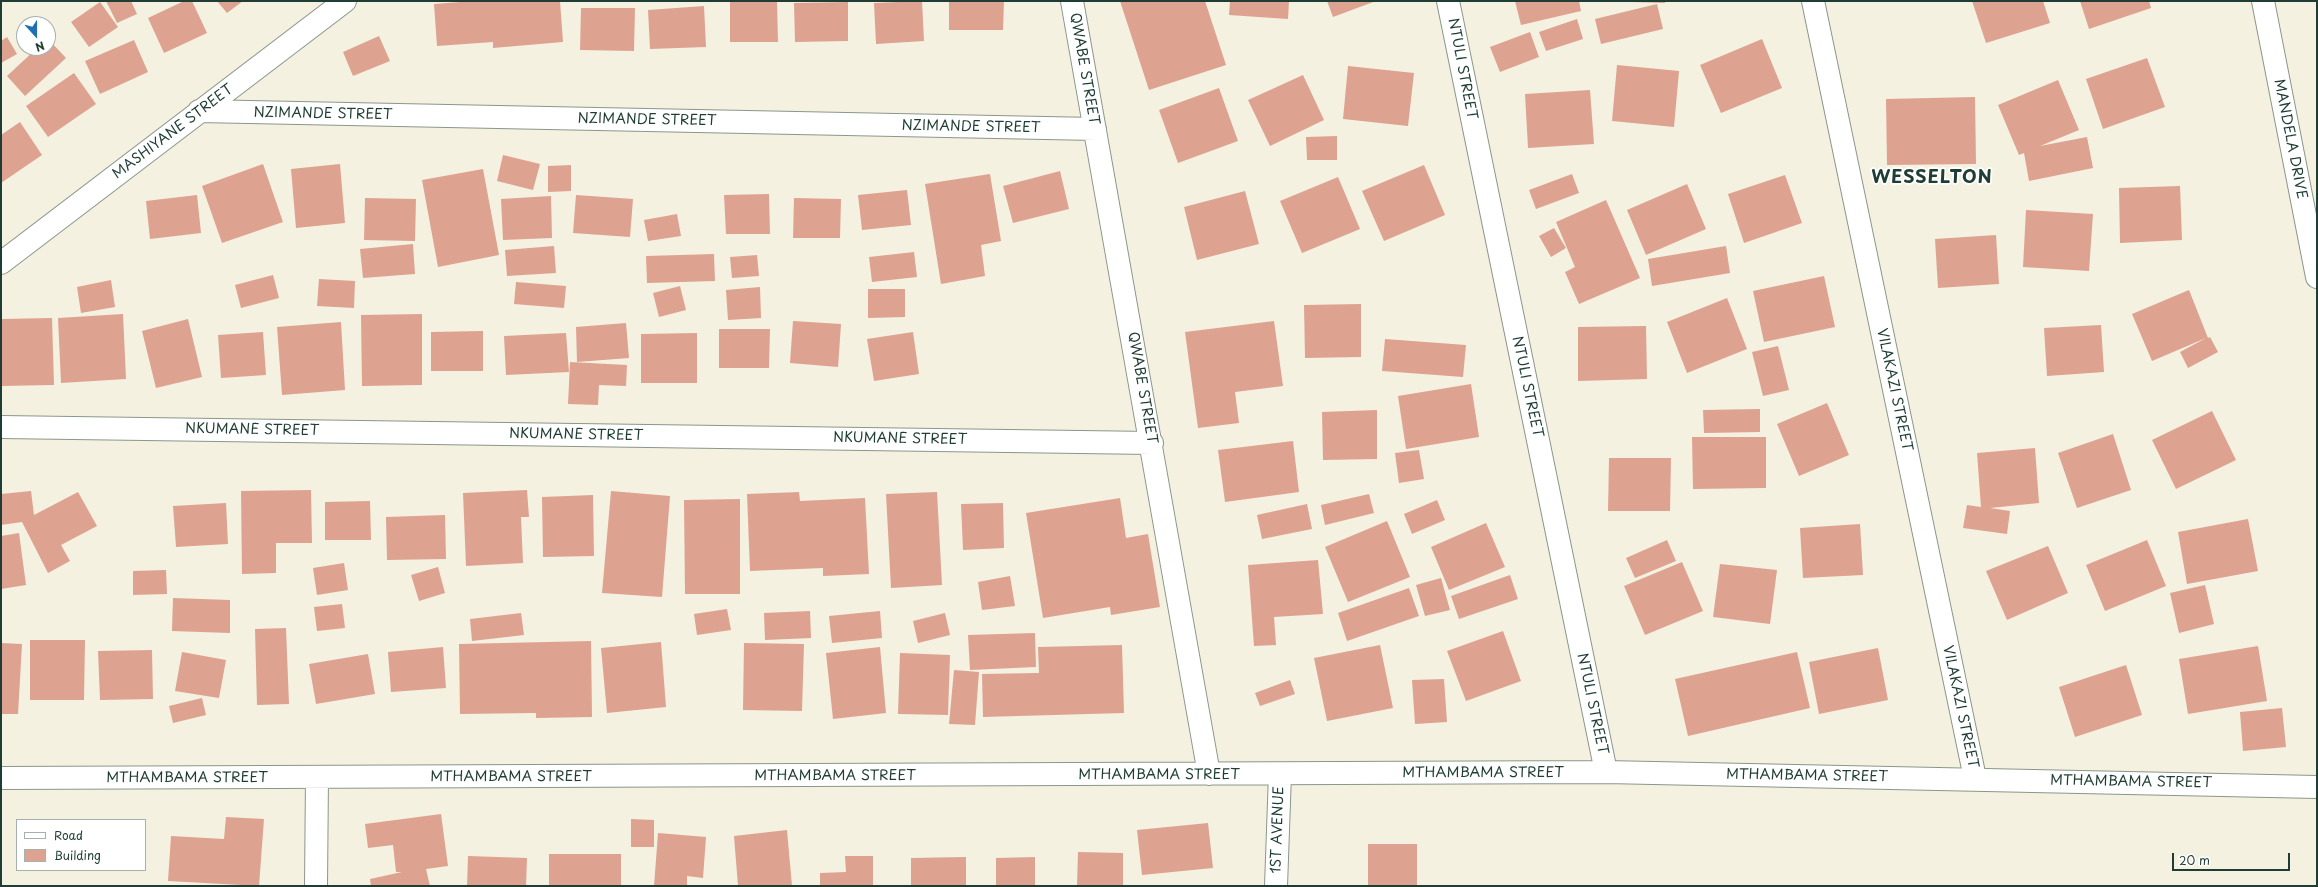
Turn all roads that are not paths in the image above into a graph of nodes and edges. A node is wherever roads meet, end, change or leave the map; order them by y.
1 (345, 1) edge
2 (1072, 1) edge
3 (1448, 1) edge
4 (1813, 1) edge
5 (2264, 1) edge
6 (199, 111) junction
7 (1095, 129) junction
8 (1, 263) edge
9 (2317, 277) edge
10 (1, 427) edge
11 (1152, 443) junction
12 (1606, 772) junction
13 (1209, 774) junction
14 (1280, 774) junction
15 (317, 777) junction
16 (1, 778) edge
17 (1975, 778) junction
18 (2317, 787) edge
19 (316, 886) edge
20 (1276, 886) edge

1 - 6 street, MASHIYANE STREET
2 - 7 street, QWABE STREET
3 - 12 street, NTULI STREET
4 - 17 street, VILAKAZI STREET
5 - 9 street, MANDELA DRIVE
6 - 7 street, NZIMANDE STREET
6 - 8 street, MASHIYANE STREET
7 - 11 street, QWABE STREET
10 - 11 street, NKUMANE STREET
11 - 13 street, QWABE STREET
12 - 14 street, MTHAMBAMA STREET
12 - 17 street, MTHAMBAMA STREET
13 - 14 street, MTHAMBAMA STREET
13 - 15 street, MTHAMBAMA STREET
14 - 20 street, 1ST AVENUE
15 - 16 street, MTHAMBAMA STREET
15 - 19 street
17 - 18 street, MTHAMBAMA STREET

